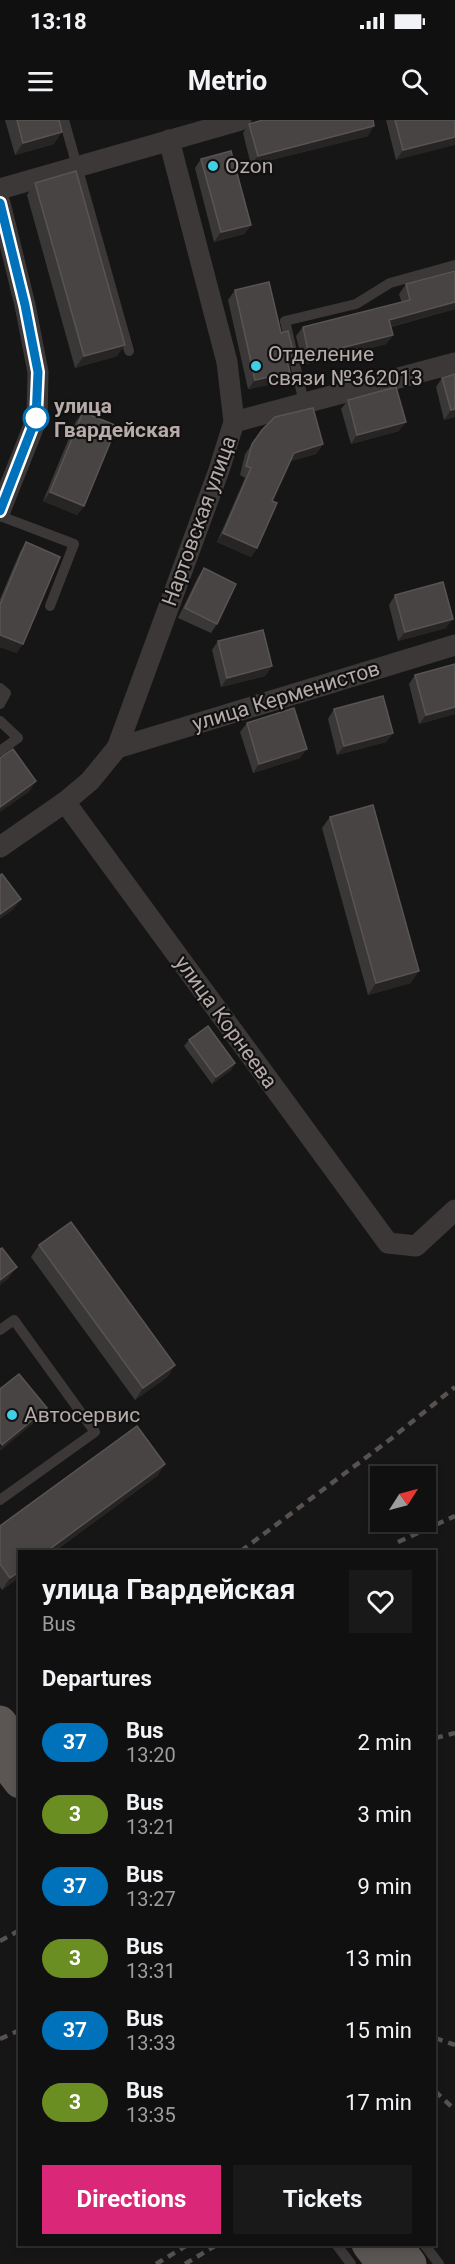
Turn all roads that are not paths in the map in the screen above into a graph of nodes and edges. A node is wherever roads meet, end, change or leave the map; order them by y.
1 (64, 120) edge
2 (242, 120) edge
3 (169, 140) junction
4 (77, 166) junction
5 (0, 189) edge
6 (0, 203) edge
7 (455, 265) edge
8 (129, 351) dead end
9 (455, 363) edge
10 (304, 403) junction
11 (234, 422) junction
12 (0, 511) edge
13 (0, 516) edge
14 (50, 606) dead end
15 (455, 645) edge
16 (0, 688) edge
17 (0, 704) edge
18 (0, 721) edge
19 (117, 748) junction
20 (0, 751) edge
21 (65, 802) junction
22 (0, 847) edge
23 (455, 1210) edge
24 (0, 1330) edge
25 (0, 1500) edge
26 (0, 1722) edge
27 (18, 1745) edge
28 (0, 1756) edge
29 (18, 1779) edge
30 (338, 2246) edge
31 (370, 2246) edge
32 (396, 2246) edge
33 (426, 2246) edge
34 (351, 2264) edge
35 (383, 2264) edge
36 (410, 2264) edge
37 (439, 2264) edge

1 - 4 lane
2 - 3 street
3 - 4 street
3 - 11 street, Нартовская улица
4 - 5 street
4 - 8 lane
6 - 12 street
7 - 10 lane
9 - 10 street
10 - 11 street
11 - 19 street, Нартовская улица
13 - 14 lane
15 - 19 street, улица Керменистов
16 - 17 lane
18 - 20 lane
19 - 21 street, Нартовская улица
21 - 22 street, Нартовская улица
21 - 23 street, улица Корнеева
24 - 25 lane
26 - 27 main road, bridge
28 - 29 main road
30 - 34 lane
31 - 35 main road
32 - 36 main road
33 - 37 lane

